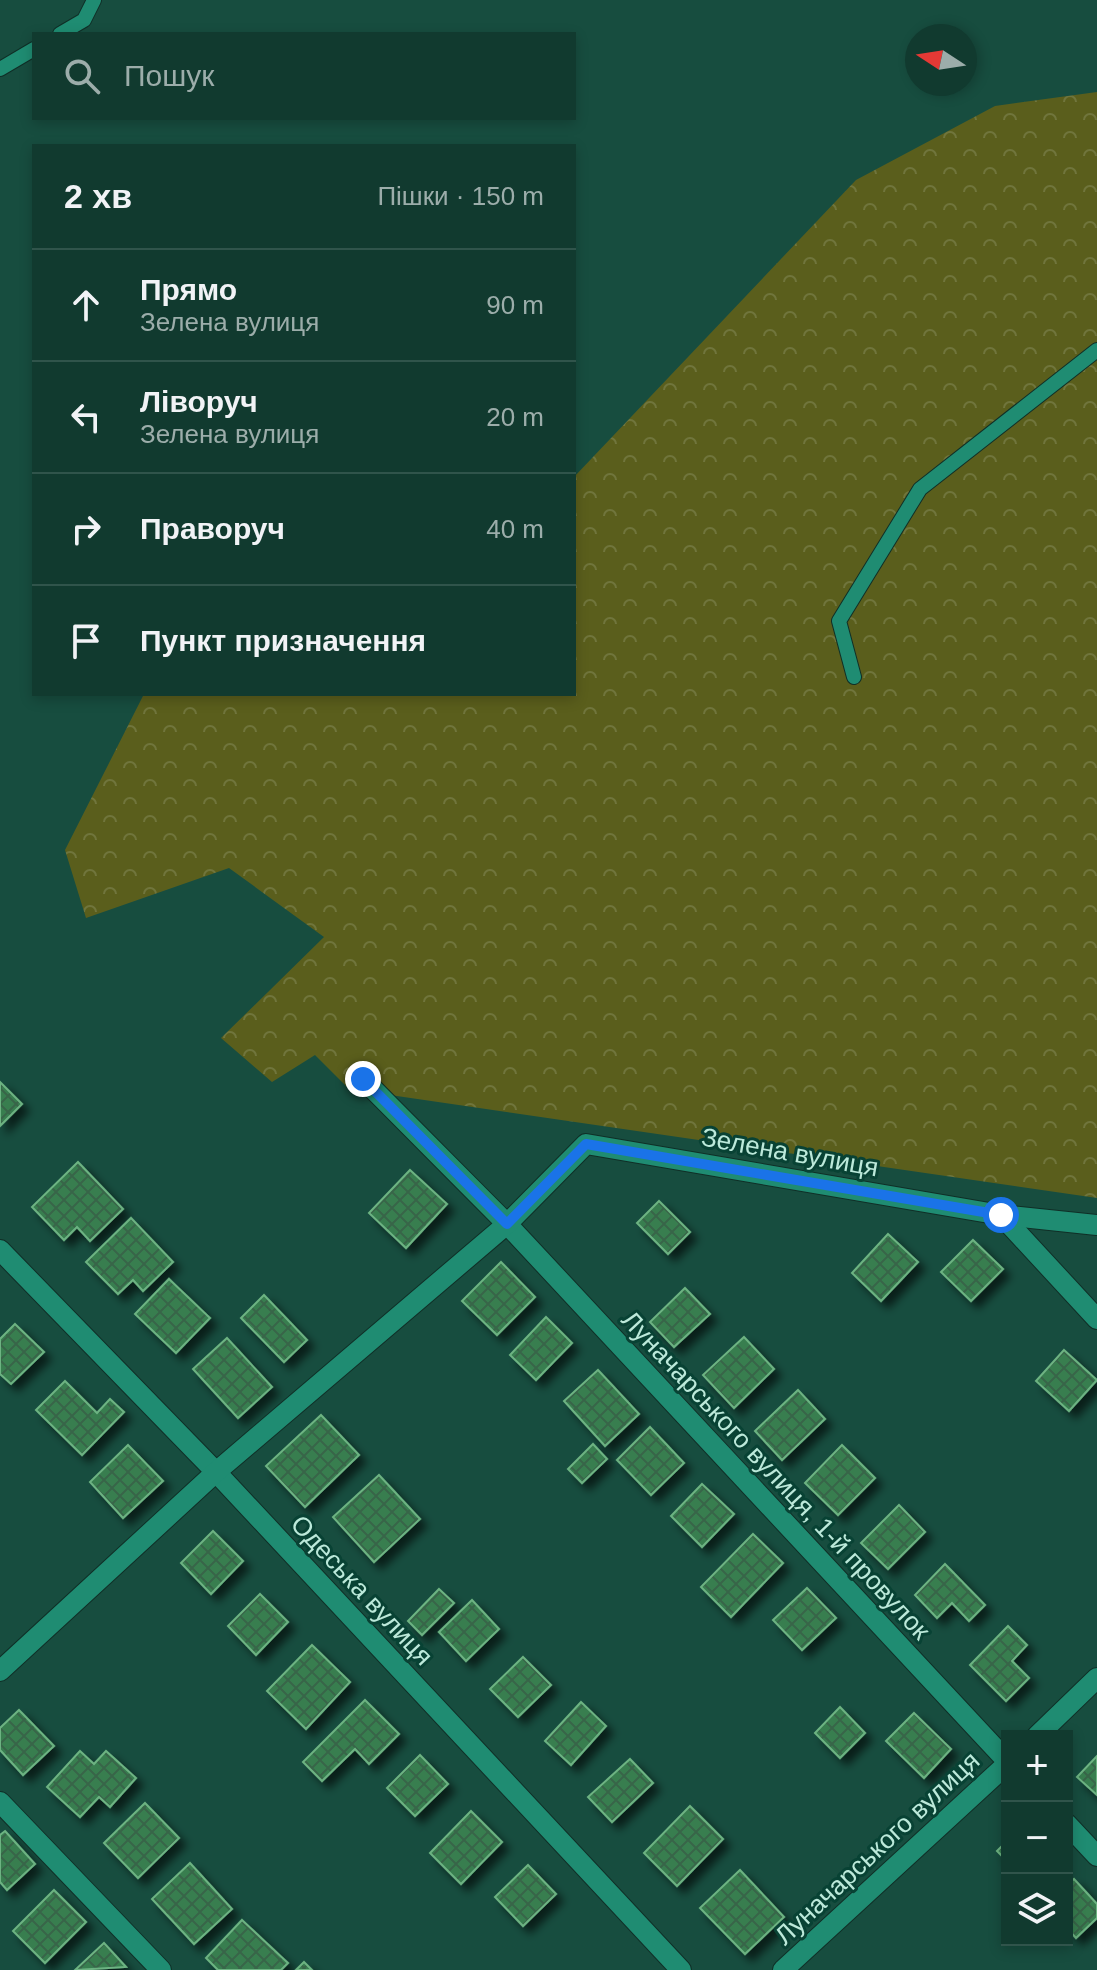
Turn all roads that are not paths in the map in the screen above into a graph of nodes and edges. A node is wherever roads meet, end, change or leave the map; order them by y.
1 (94, 0) edge
2 (63, 32) edge
3 (32, 50) edge
4 (0, 69) edge
5 (1097, 350) edge
6 (854, 677) dead end
7 (363, 1079) dead end
8 (1001, 1215) junction
9 (507, 1224) junction
10 (1097, 1225) edge
11 (0, 1250) edge
12 (1097, 1319) edge
13 (216, 1472) junction
14 (0, 1671) edge
15 (1097, 1678) edge
16 (1043, 1730) edge
17 (1001, 1757) edge
18 (1001, 1769) edge
19 (0, 1802) edge
20 (1073, 1830) edge
21 (1097, 1856) edge
22 (161, 1970) edge
23 (681, 1970) edge
24 (783, 1970) edge

1 - 2 lane
3 - 4 lane
5 - 6 lane
7 - 9 street, Луначарського вулиця, 1-й провулок
8 - 9 street, Зелена вулиця
8 - 10 street, Зелена вулиця
8 - 12 street
9 - 13 street
9 - 17 street, Луначарського вулиця, 1-й провулок
11 - 13 street, Одеська вулиця
13 - 14 street
13 - 23 street, Одеська вулиця
15 - 16 street
18 - 24 street, Луначарського вулиця
19 - 22 street
20 - 21 street

